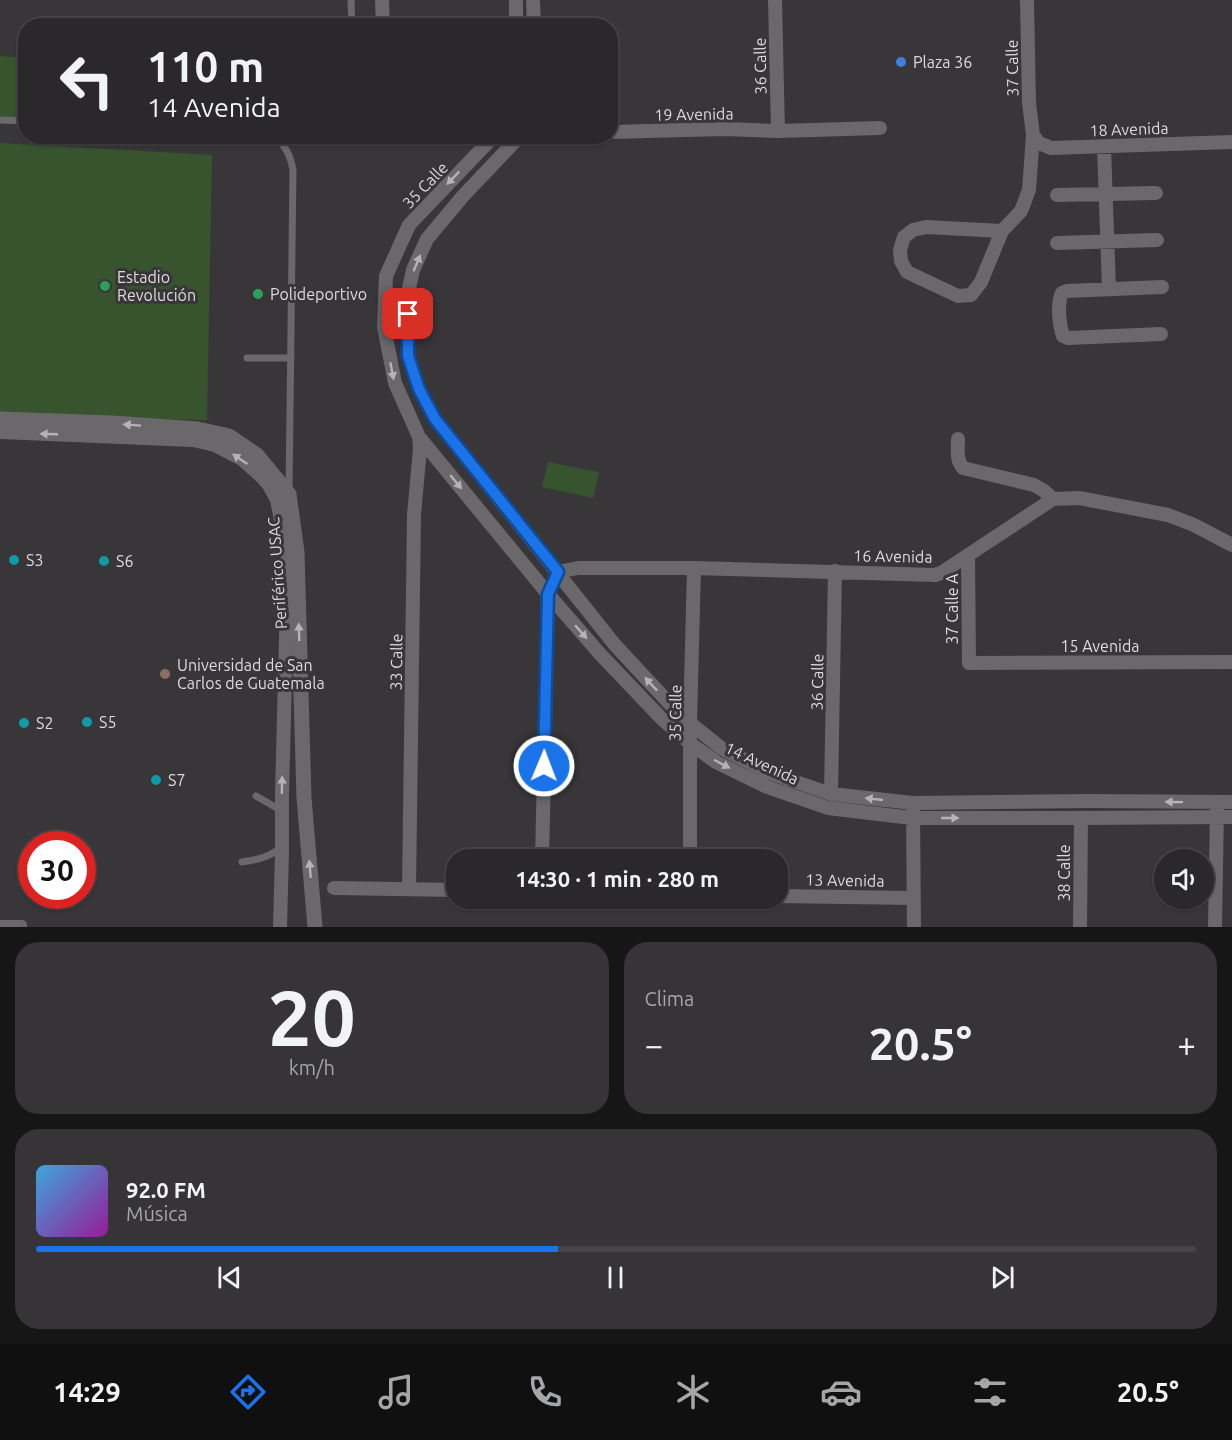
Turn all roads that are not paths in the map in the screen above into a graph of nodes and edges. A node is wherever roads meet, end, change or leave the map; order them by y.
1 (351, 0) edge
2 (382, 0) edge
3 (516, 0) edge
4 (533, 0) edge
5 (775, 0) edge
6 (1027, 0) edge
7 (352, 18) edge
8 (382, 18) edge
9 (516, 18) edge
10 (534, 18) edge
11 (0, 120) edge
12 (18, 121) edge
13 (880, 128) dead end
14 (778, 131) junction
15 (618, 132) edge
16 (1033, 135) junction
17 (1232, 142) edge
18 (282, 144) edge
19 (486, 144) edge
20 (512, 144) edge
21 (1104, 147) junction
22 (1156, 193) dead end
23 (1057, 195) dead end
24 (1106, 195) junction
25 (1002, 231) junction
26 (1157, 240) dead end
27 (1108, 241) junction
28 (1057, 243) dead end
29 (1162, 287) dead end
30 (1109, 289) junction
31 (1161, 334) dead end
32 (247, 358) dead end
33 (291, 358) junction
34 (0, 419) edge
35 (0, 432) edge
36 (419, 437) junction
37 (958, 439) dead end
38 (289, 494) junction
39 (1053, 499) junction
40 (1232, 545) edge
41 (968, 555) junction
42 (694, 568) junction
43 (835, 571) junction
44 (558, 572) junction
45 (548, 594) junction
46 (1232, 662) edge
47 (969, 663) joint
48 (690, 723) junction
49 (691, 744) junction
50 (831, 794) junction
51 (256, 796) dead end
52 (1217, 802) junction
53 (1232, 802) edge
54 (913, 803) junction
55 (282, 812) junction
56 (1217, 817) junction
57 (1232, 817) edge
58 (912, 818) junction
59 (1081, 818) junction
60 (282, 844) junction
61 (542, 849) edge
62 (690, 849) edge
63 (242, 862) dead end
64 (334, 888) dead end
65 (409, 889) junction
66 (446, 890) edge
67 (788, 896) edge
68 (913, 898) junction
69 (0, 925) edge
70 (22, 927) edge
71 (280, 927) edge
72 (315, 927) edge
73 (914, 927) edge
74 (1080, 927) edge
75 (1215, 927) edge

1 - 7 lane
2 - 8 street
3 - 9 street
4 - 10 street
5 - 14 street, 36 Calle
6 - 16 street, 37 Calle
11 - 12 lane
13 - 14 street, 19 Avenida
14 - 15 street, 19 Avenida
16 - 21 street, 18 Avenida
16 - 25 street, 37 Calle
17 - 21 street, 18 Avenida
18 - 33 lane
19 -> 36 street, 35 Calle
44 -> 20 street, 14 Avenida
21 - 24 street
22 - 24 street
23 - 24 street
24 - 27 street
25 - 25 street, 37 Calle
26 - 27 street
27 - 28 street
27 - 30 street
29 - 30 street
30 - 31 street
32 - 33 lane
33 - 38 lane
38 -> 34 street, Periférico USAC
55 -> 35 street, Periférico USAC
36 -> 45 street, 14 Avenida
36 - 65 street, 33 Calle
37 - 39 street
72 -> 38 street, Periférico USAC
39 - 40 street
39 - 41 street, 16 Avenida
41 - 43 street, 16 Avenida
41 - 47 street, 37 Calle A
42 - 43 street, 16 Avenida
42 - 44 street, 16 Avenida
42 - 48 street, 35 Calle
43 - 50 street, 36 Calle
44 - 45 street
48 -> 44 street, 14 Avenida
45 -> 49 street, 14 Avenida
45 - 61 street
46 - 47 street, 15 Avenida
48 - 49 street, 35 Calle
48 - 50 street, 14 Avenida
49 -> 58 street, 14 Avenida
49 - 62 street, 35 Calle
54 -> 50 street, 14 Avenida
51 - 55 lane
52 - 53 street, 14 Avenida
52 -> 54 street, 14 Avenida
52 - 56 street
54 - 58 street
55 - 60 street, Periférico USAC
56 - 57 street, 14 Avenida
56 - 59 street, 14 Avenida
56 - 75 street
58 -> 59 street, 14 Avenida
58 - 68 street
59 - 74 street, 38 Calle
60 - 63 lane
60 - 71 street, Periférico USAC
64 - 65 street
65 - 66 street
67 - 68 street, 13 Avenida
68 - 73 street
69 - 70 street

